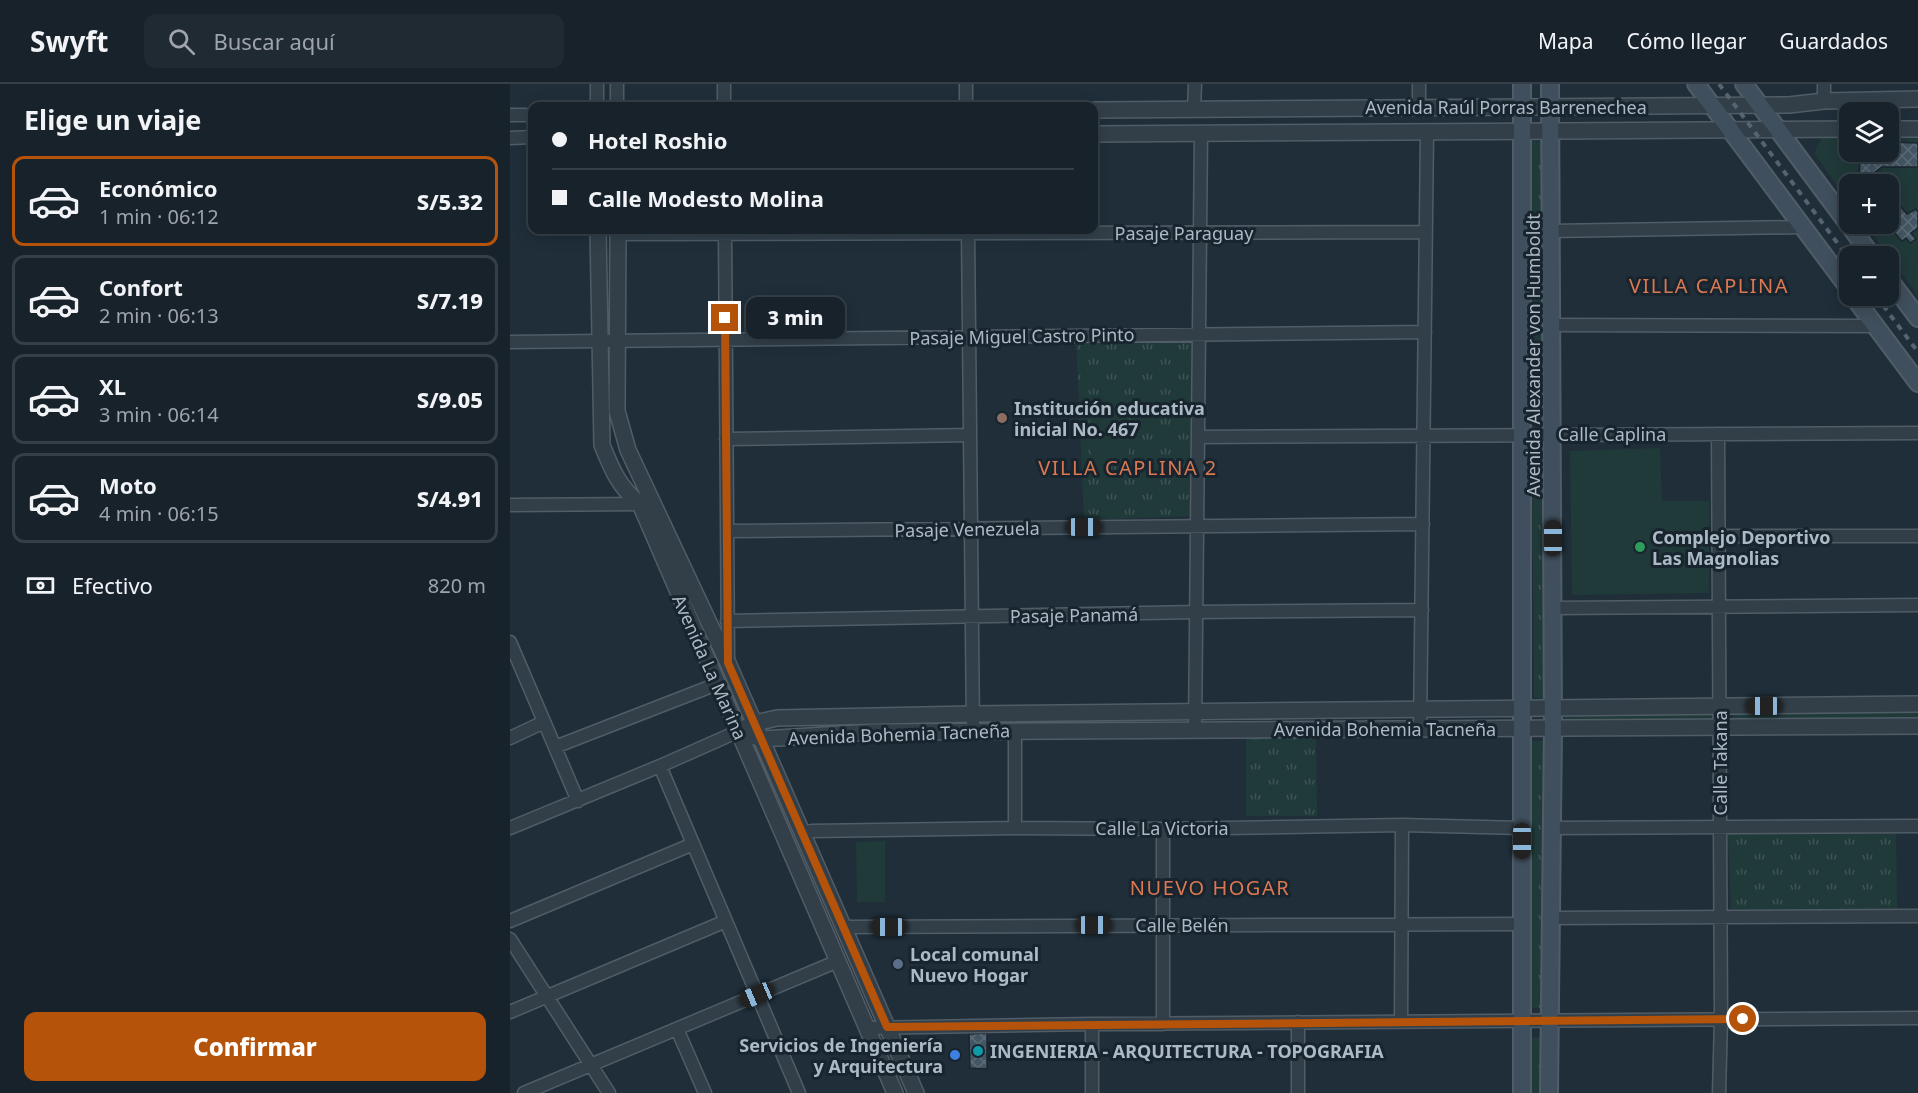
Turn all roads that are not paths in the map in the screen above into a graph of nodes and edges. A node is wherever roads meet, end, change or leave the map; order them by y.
1 (597, 84) edge
2 (617, 84) edge
3 (724, 84) edge
4 (966, 84) edge
5 (1195, 84) edge
6 (1419, 84) edge
7 (1522, 84) edge
8 (1550, 84) edge
9 (1696, 84) edge
10 (1744, 84) edge
11 (1824, 84) edge
12 (1918, 99) edge
13 (1824, 101) junction
14 (597, 102) edge
15 (617, 102) edge
16 (724, 102) edge
17 (966, 102) edge
18 (1759, 104) junction
19 (1711, 105) junction
20 (1522, 107) junction
21 (1551, 107) junction
22 (1419, 108) junction
23 (1194, 109) junction
24 (1098, 110) edge
25 (510, 115) edge
26 (528, 115) edge
27 (1839, 129) edge
28 (1899, 129) edge
29 (1918, 129) edge
30 (1730, 130) junction
31 (1778, 130) junction
32 (1522, 131) junction
33 (1551, 131) junction
34 (1427, 132) junction
35 (1201, 133) junction
36 (1098, 134) edge
37 (528, 137) edge
38 (510, 138) edge
39 (1802, 227) junction
40 (1551, 231) junction
41 (1098, 232) edge
42 (1426, 232) junction
43 (1200, 233) junction
44 (598, 234) edge
45 (618, 234) edge
46 (724, 234) edge
47 (968, 234) edge
48 (1865, 246) edge
49 (1839, 276) edge
50 (1899, 293) edge
51 (1861, 306) edge
52 (1918, 318) edge
53 (1551, 325) junction
54 (1876, 326) junction
55 (1425, 332) junction
56 (1199, 334) junction
57 (969, 337) junction
58 (725, 339) junction
59 (619, 340) junction
60 (599, 341) junction
61 (510, 342) edge
62 (1918, 382) edge
63 (1918, 433) edge
64 (1718, 434) junction
65 (970, 435) junction
66 (1522, 435) junction
67 (1553, 435) junction
68 (1424, 436) junction
69 (1198, 437) junction
70 (726, 439) junction
71 (646, 504) junction
72 (510, 505) edge
73 (1423, 524) junction
74 (1197, 526) junction
75 (971, 528) junction
76 (727, 531) junction
77 (1719, 536) junction
78 (1918, 536) edge
79 (1918, 605) edge
80 (1719, 607) junction
81 (1553, 608) junction
82 (1422, 610) junction
83 (1196, 612) junction
84 (972, 617) junction
85 (727, 621) junction
86 (511, 647) edge
87 (728, 663) junction
88 (717, 684) junction
89 (1918, 704) edge
90 (1720, 706) junction
91 (1522, 708) junction
92 (1553, 708) junction
93 (1421, 709) junction
94 (1195, 711) junction
95 (972, 714) junction
96 (544, 722) junction
97 (754, 723) junction
98 (1918, 726) edge
99 (1720, 727) junction
100 (1522, 728) junction
101 (1553, 728) junction
102 (1420, 729) junction
103 (1195, 730) junction
104 (739, 731) junction
105 (973, 731) junction
106 (1015, 731) junction
107 (510, 738) edge
108 (761, 738) junction
109 (555, 747) junction
110 (660, 766) junction
111 (578, 801) junction
112 (1402, 825) junction
113 (1918, 826) edge
114 (1720, 827) junction
115 (510, 828) edge
116 (1015, 828) junction
117 (1522, 828) junction
118 (1552, 828) junction
119 (1163, 829) junction
120 (802, 833) junction
121 (693, 844) junction
122 (1918, 916) edge
123 (1721, 917) junction
124 (1551, 918) junction
125 (510, 921) edge
126 (726, 921) junction
127 (1401, 924) junction
128 (1522, 924) junction
129 (1163, 925) junction
130 (843, 927) junction
131 (510, 939) edge
132 (838, 961) junction
133 (757, 995) junction
134 (547, 996) junction
135 (510, 1012) edge
136 (1918, 1018) edge
137 (1721, 1019) junction
138 (1522, 1021) junction
139 (1550, 1021) junction
140 (1401, 1022) junction
141 (1298, 1023) junction
142 (1092, 1024) junction
143 (1163, 1024) junction
144 (887, 1027) junction
145 (867, 1028) junction
146 (677, 1029) junction
147 (592, 1066) junction
148 (524, 1093) edge
149 (609, 1093) edge
150 (705, 1093) edge
151 (799, 1093) edge
152 (895, 1093) edge
153 (916, 1093) edge
154 (1092, 1093) edge
155 (1298, 1093) edge
156 (1522, 1093) edge
157 (1549, 1093) edge
158 (1719, 1093) edge

1 - 14 street
2 - 15 street
3 - 16 street
4 - 17 street
5 - 23 street
6 - 22 street
7 - 20 main road, Avenida Alexander von Humboldt
8 - 21 main road, Avenida Alexander von Humboldt
9 - 19 main road
10 - 18 main road
11 - 13 street
12 - 13 street, Avenida Raúl Porras Barrenechea
13 - 18 street, Avenida Raúl Porras Barrenechea
18 - 19 street, Avenida Raúl Porras Barrenechea
18 - 31 main road
19 - 21 street, Avenida Raúl Porras Barrenechea
19 - 30 main road
20 - 21 street, Avenida Raúl Porras Barrenechea
20 - 22 street, Avenida Raúl Porras Barrenechea
20 - 32 main road, Avenida Alexander von Humboldt
21 - 33 main road, Avenida Alexander von Humboldt
22 - 23 street, Avenida Raúl Porras Barrenechea
23 - 24 street, Avenida Raúl Porras Barrenechea
25 - 26 street
27 - 31 street, Avenida Raúl Porras Barrenechea
28 - 29 street
30 - 31 street, Avenida Raúl Porras Barrenechea
30 - 33 street, Avenida Raúl Porras Barrenechea
30 - 39 main road
31 - 48 main road
32 - 33 street, Avenida Raúl Porras Barrenechea
32 - 34 street, Avenida Raúl Porras Barrenechea
32 - 66 main road, Avenida Alexander von Humboldt
33 - 40 main road, Avenida Alexander von Humboldt
34 - 35 street, Avenida Raúl Porras Barrenechea
34 - 42 street
35 - 36 street, Avenida Raúl Porras Barrenechea
35 - 43 street
37 - 38 street
39 - 40 street
39 - 49 main road
40 - 53 main road, Avenida Alexander von Humboldt
41 - 43 street, Pasaje Paraguay
42 - 43 street, Pasaje Paraguay
42 - 55 street
43 - 56 street
44 - 60 street, Avenida La Marina
45 - 59 street, Avenida La Marina
46 - 58 street
47 - 57 street
50 - 52 main road
51 - 54 main road
53 - 54 street
53 - 67 main road, Avenida Alexander von Humboldt
54 - 62 main road
55 - 56 street, Pasaje Miguel Castro Pinto
55 - 68 street
56 - 57 street, Pasaje Miguel Castro Pinto
56 - 69 street
57 - 58 street, Pasaje Miguel Castro Pinto
57 - 65 street
58 - 59 street, Pasaje Miguel Castro Pinto
58 - 70 street
59 - 60 street, Pasaje Miguel Castro Pinto
59 - 71 street, Avenida La Marina
60 - 61 street, Pasaje Miguel Castro Pinto
60 - 71 street, Avenida La Marina
63 - 64 street, Calle Caplina
64 - 67 street, Calle Caplina
64 - 77 street, Calle Takana
65 - 70 street
65 - 75 street
66 - 67 street, Calle Caplina
66 - 68 street, Calle Caplina
66 - 91 main road, Avenida Alexander von Humboldt
67 - 81 main road, Avenida Alexander von Humboldt
68 - 69 street, Calle Caplina
68 - 73 street
69 - 74 street
70 - 76 street
71 - 72 street
71 - 87 street, Avenida La Marina
71 - 88 street, Avenida La Marina
73 - 74 street, Pasaje Venezuela
73 - 82 street
74 - 75 street, Pasaje Venezuela
74 - 83 street
75 - 76 street, Pasaje Venezuela
75 - 84 street
76 - 85 street
77 - 78 street
77 - 80 street, Calle Takana
79 - 80 street
80 - 81 street
80 - 90 street, Calle Takana
81 - 92 main road, Avenida Alexander von Humboldt
82 - 83 street, Pasaje Panamá
82 - 93 street
83 - 84 street, Pasaje Panamá
83 - 94 street
84 - 85 street, Pasaje Panamá
84 - 95 street
85 - 87 street
86 - 96 street
87 - 97 street, Avenida La Marina
88 - 104 street, Avenida La Marina
88 - 109 street
89 - 90 street, Avenida Bohemia Tacneña
90 - 92 street, Avenida Bohemia Tacneña
90 - 99 street, Calle Takana
91 - 92 street, Avenida Bohemia Tacneña
91 - 93 street, Avenida Bohemia Tacneña
91 - 100 main road, Avenida Alexander von Humboldt
92 - 101 main road, Avenida Alexander von Humboldt
93 - 94 street, Avenida Bohemia Tacneña
93 - 102 street
94 - 95 street, Avenida Bohemia Tacneña
94 - 103 street
95 - 97 street, Avenida Bohemia Tacneña
95 - 105 street
96 - 107 street
96 - 109 street
97 - 104 street, Avenida Bohemia Tacneña
97 - 108 street, Avenida La Marina
98 - 99 street, Avenida Bohemia Tacneña
99 - 101 street, Avenida Bohemia Tacneña
99 - 114 street, Calle Takana
100 - 101 street, Avenida Bohemia Tacneña
100 - 102 street, Avenida Bohemia Tacneña
100 - 117 main road, Avenida Alexander von Humboldt
101 - 118 main road, Avenida Alexander von Humboldt
102 - 103 street, Avenida Bohemia Tacneña
103 - 106 street, Avenida Bohemia Tacneña
104 - 108 street, Avenida Bohemia Tacneña
104 - 110 street
104 - 132 street, Avenida La Marina
105 - 106 street, Avenida Bohemia Tacneña
105 - 108 street, Avenida Bohemia Tacneña
106 - 116 street
108 - 120 street, Avenida La Marina
109 - 111 street
110 - 111 street
110 - 121 street
111 - 115 street
112 - 117 street, Calle La Victoria
112 - 119 street, Calle La Victoria
112 - 127 street
113 - 114 street
114 - 118 street
114 - 123 street, Calle Takana
116 - 119 street, Calle La Victoria
116 - 120 street, Calle La Victoria
117 - 128 main road, Avenida Alexander von Humboldt
118 - 124 main road, Avenida Alexander von Humboldt
119 - 129 street
120 - 130 street, Avenida La Marina
121 - 125 street
121 - 126 street
122 - 123 street
123 - 124 street
123 - 137 street, Calle Takana
124 - 139 main road, Avenida Alexander von Humboldt
126 - 133 street
126 - 134 street
127 - 128 street, Calle Belén
127 - 129 street, Calle Belén
127 - 140 street
128 - 138 main road, Avenida Alexander von Humboldt
129 - 130 street, Calle Belén
129 - 143 street
130 - 144 street, Avenida La Marina
131 - 134 street
132 - 133 street
132 - 145 street, Avenida La Marina
133 - 146 street
133 - 151 street
134 - 135 street
134 - 147 street
136 - 137 street
137 - 139 street
137 - 158 street, Calle Takana
138 - 139 street
138 - 140 street
138 - 156 main road, Avenida Alexander von Humboldt
139 - 157 main road, Avenida Alexander von Humboldt
140 - 141 street
141 - 143 street
141 - 155 street
142 - 143 street
142 - 144 street
142 - 154 street
144 - 145 street
144 - 153 street, Avenida La Marina
145 - 152 street, Avenida La Marina
146 - 147 street
146 - 150 street
147 - 148 street
147 - 149 street

